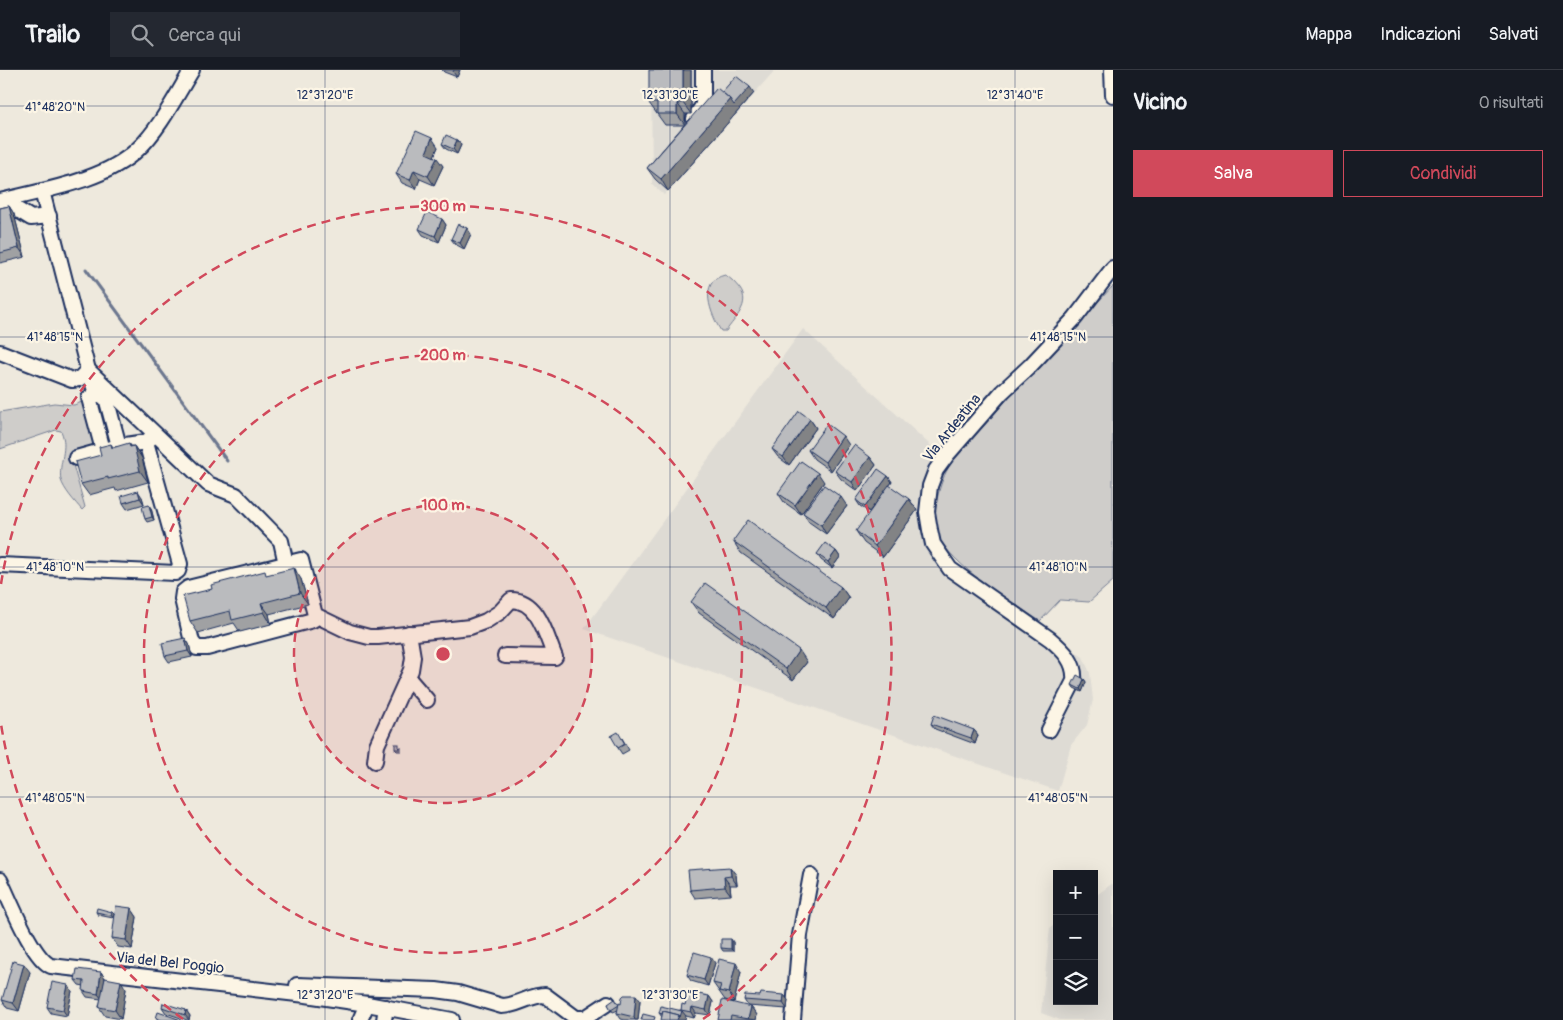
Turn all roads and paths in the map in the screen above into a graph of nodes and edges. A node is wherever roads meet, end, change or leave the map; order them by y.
1 (192, 70) edge
2 (703, 70) edge
3 (1112, 70) edge
4 (1113, 95) edge
5 (688, 129) edge
6 (42, 190) junction
7 (0, 201) edge
8 (0, 215) edge
9 (49, 216) junction
10 (1113, 268) edge
11 (0, 352) edge
12 (88, 370) junction
13 (97, 396) junction
14 (151, 438) junction
15 (119, 446) junction
16 (103, 450) junction
17 (76, 458) dead end
18 (286, 564) junction
19 (0, 565) edge
20 (315, 615) junction
21 (409, 633) junction
22 (506, 656) dead end
23 (408, 678) junction
24 (427, 700) dead end
25 (1049, 730) dead end
26 (375, 761) dead end
27 (811, 875) dead end
28 (0, 880) edge
29 (296, 985) dead end
30 (608, 1003) edge
31 (367, 1004) junction
32 (385, 1014) edge
33 (360, 1020) edge
34 (452, 1020) edge
35 (793, 1020) edge

1 - 6 street
2 - 5 street
3 - 4 street
6 - 7 street
6 - 9 street
8 - 9 street
9 - 12 street
10 - 25 street, Via Ardeatina
11 - 12 street
12 - 13 street
12 - 14 street
13 - 15 street
13 - 16 street
14 - 15 street
14 - 18 street
14 - 19 street
15 - 16 street
16 - 17 street
18 - 20 street
18 - 20 street
20 - 21 street
21 - 22 street
21 - 23 street
23 - 24 street
23 - 26 street
27 - 35 street
28 - 31 street, Via del Bel Poggio
29 - 30 street
31 - 32 street, Via del Bel Poggio
31 - 33 street
32 - 34 street, Via del Bel Poggio

